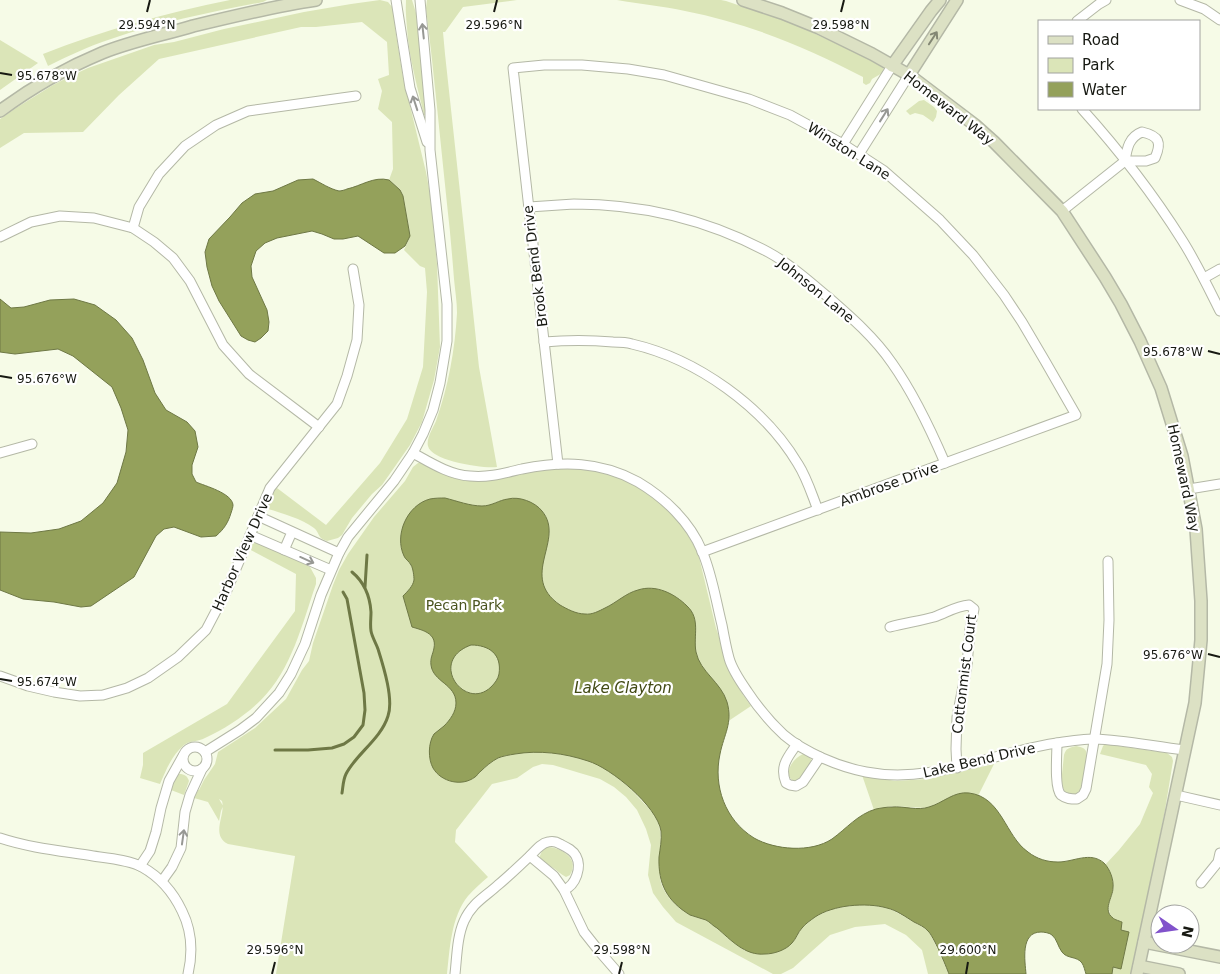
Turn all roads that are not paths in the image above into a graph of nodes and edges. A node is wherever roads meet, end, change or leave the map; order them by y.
1 (316, 0) edge
2 (396, 0) edge
3 (420, 0) edge
4 (743, 0) edge
5 (940, 0) edge
6 (957, 0) edge
7 (1106, 0) edge
8 (1180, 0) edge
9 (303, 1) edge
10 (281, 3) edge
11 (1079, 20) edge
12 (1220, 20) edge
13 (892, 66) junction
14 (513, 68) joint
15 (909, 76) junction
16 (356, 96) dead end
17 (1083, 110) edge
18 (0, 111) edge
19 (843, 144) junction
20 (430, 150) junction
21 (859, 154) junction
22 (1124, 161) junction
23 (529, 207) junction
24 (1062, 211) junction
25 (133, 228) junction
26 (0, 237) edge
27 (353, 269) dead end
28 (1220, 269) edge
29 (1204, 278) junction
30 (1220, 311) edge
31 (544, 342) junction
32 (1076, 416) joint
33 (320, 427) junction
34 (32, 444) dead end
35 (413, 453) junction
36 (0, 454) edge
37 (946, 463) junction
38 (558, 464) junction
39 (1220, 484) edge
40 (1189, 489) junction
41 (818, 510) junction
42 (258, 516) junction
43 (292, 532) junction
44 (250, 535) junction
45 (284, 550) junction
46 (702, 552) junction
47 (339, 553) junction
48 (1108, 561) dead end
49 (331, 570) junction
50 (890, 627) dead end
51 (0, 676) edge
52 (1094, 739) junction
53 (1057, 743) junction
54 (797, 744) junction
55 (1185, 750) junction
56 (206, 752) junction
57 (183, 756) junction
58 (820, 757) junction
59 (957, 768) junction
60 (202, 769) junction
61 (1176, 795) junction
62 (1220, 805) edge
63 (0, 838) edge
64 (1220, 853) edge
65 (530, 856) junction
66 (140, 866) junction
67 (162, 881) junction
68 (1201, 883) dead end
69 (564, 890) junction
70 (1144, 942) junction
71 (1220, 957) edge
72 (1138, 970) edge
73 (188, 974) edge
74 (455, 974) edge
75 (619, 974) edge
76 (1179, 974) edge

1 - 9 street
20 -> 2 street
20 -> 3 street
4 - 13 street, Homeward Way
5 - 13 street
15 -> 6 street
7 - 11 street
8 - 12 street
9 - 10 street
10 - 18 street
13 - 15 street, Homeward Way
13 - 19 street
14 - 19 street, Winston Lane
14 - 23 street, Brook Bend Drive
21 -> 15 street
15 - 24 street, Homeward Way
16 - 25 street
17 - 22 street
19 - 21 street, Winston Lane
20 - 35 street
21 - 32 street, Winston Lane
22 - 24 street
22 - 29 street
23 - 31 street, Brook Bend Drive
23 - 37 street, Johnson Lane
24 - 40 street, Homeward Way
25 - 26 street
25 - 33 street
27 - 33 street, Harbor View Drive
28 - 29 street
29 - 30 street
31 - 38 street, Brook Bend Drive
31 - 41 street
32 - 37 street, Ambrose Drive
33 - 42 street, Harbor View Drive
34 - 36 street
35 - 38 street, Lake Bend Drive
35 - 47 street
37 - 41 street, Ambrose Drive
38 - 46 street, Lake Bend Drive
39 - 40 street
40 - 55 street, Homeward Way
41 - 46 street, Ambrose Drive
42 - 43 street
42 - 44 street, Harbor View Drive
43 - 45 street
43 - 47 street
44 - 45 street
44 - 51 street, Harbor View Drive
45 -> 49 street
46 - 54 street, Lake Bend Drive
47 - 49 street
48 - 52 street
49 - 56 street
50 - 59 street, Cottonmist Court
52 - 53 street, Lake Bend Drive
52 - 53 street, Lake Bend Drive
52 - 55 street, Lake Bend Drive
53 - 59 street, Lake Bend Drive
54 - 58 street, Lake Bend Drive
54 - 58 street
55 - 61 street, Homeward Way
56 - 57 street
56 - 60 street
57 - 60 street
57 - 66 street
58 - 59 street, Lake Bend Drive
67 -> 60 street
61 - 62 street
61 - 70 street, Homeward Way
63 - 66 street
64 - 68 street
65 - 69 street
65 - 69 street
65 - 74 street
66 - 67 street
67 - 73 street
69 - 75 street
70 - 71 street
70 - 72 street, Homeward Way
72 - 76 street

